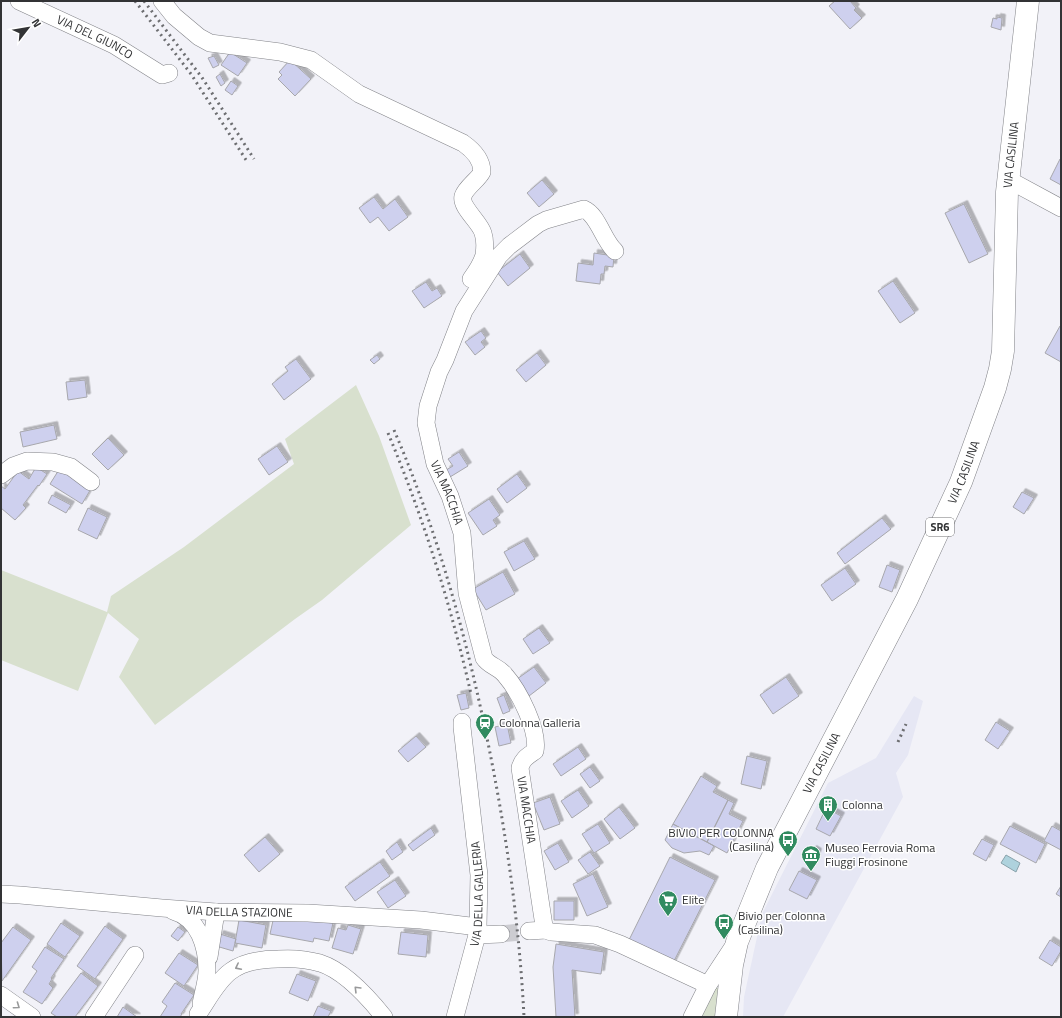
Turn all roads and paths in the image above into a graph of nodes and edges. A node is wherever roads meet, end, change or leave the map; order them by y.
1 (19, 1) edge
2 (162, 1) edge
3 (1028, 1) edge
4 (169, 73) dead end
5 (1009, 180) junction
6 (1061, 208) edge
7 (615, 251) dead end
8 (464, 311) junction
9 (1, 475) edge
10 (91, 482) dead end
11 (462, 722) dead end
12 (1, 894) edge
13 (162, 908) junction
14 (216, 912) junction
15 (546, 930) junction
16 (478, 931) junction
17 (529, 931) tunnel mouth
18 (501, 934) tunnel mouth
19 (736, 942) junction
20 (135, 955) dead end
21 (207, 971) junction
22 (708, 985) junction
23 (1, 995) edge
24 (198, 1016) edge
25 (32, 1017) edge
26 (94, 1017) edge
27 (384, 1017) edge
28 (455, 1017) edge
29 (692, 1017) edge
30 (726, 1017) edge

1 - 4 street, VIA DEL GIUNCO
2 - 8 street
3 - 5 main road, VIA CASILINA / SR6
5 - 6 street
5 - 19 main road, VIA CASILINA / SR6
7 - 8 street
8 - 15 street, VIA MACCHIA
9 - 10 street
11 - 16 street, VIA DELLA GALLERIA
12 - 13 street, VIA DELLA STAZIONE
13 - 14 street, VIA DELLA STAZIONE
13 - 21 street
14 - 16 street, VIA DELLA STAZIONE
14 - 21 street
15 - 17 street
15 - 22 street
16 - 18 street, VIA DELLA STAZIONE
16 - 28 street, VIA DELLA GALLERIA
19 - 22 street
19 - 30 main road, VIA CASILINA / SR6
20 - 26 street
21 - 24 street
22 - 29 street
23 -> 25 street
27 -> 24 street

